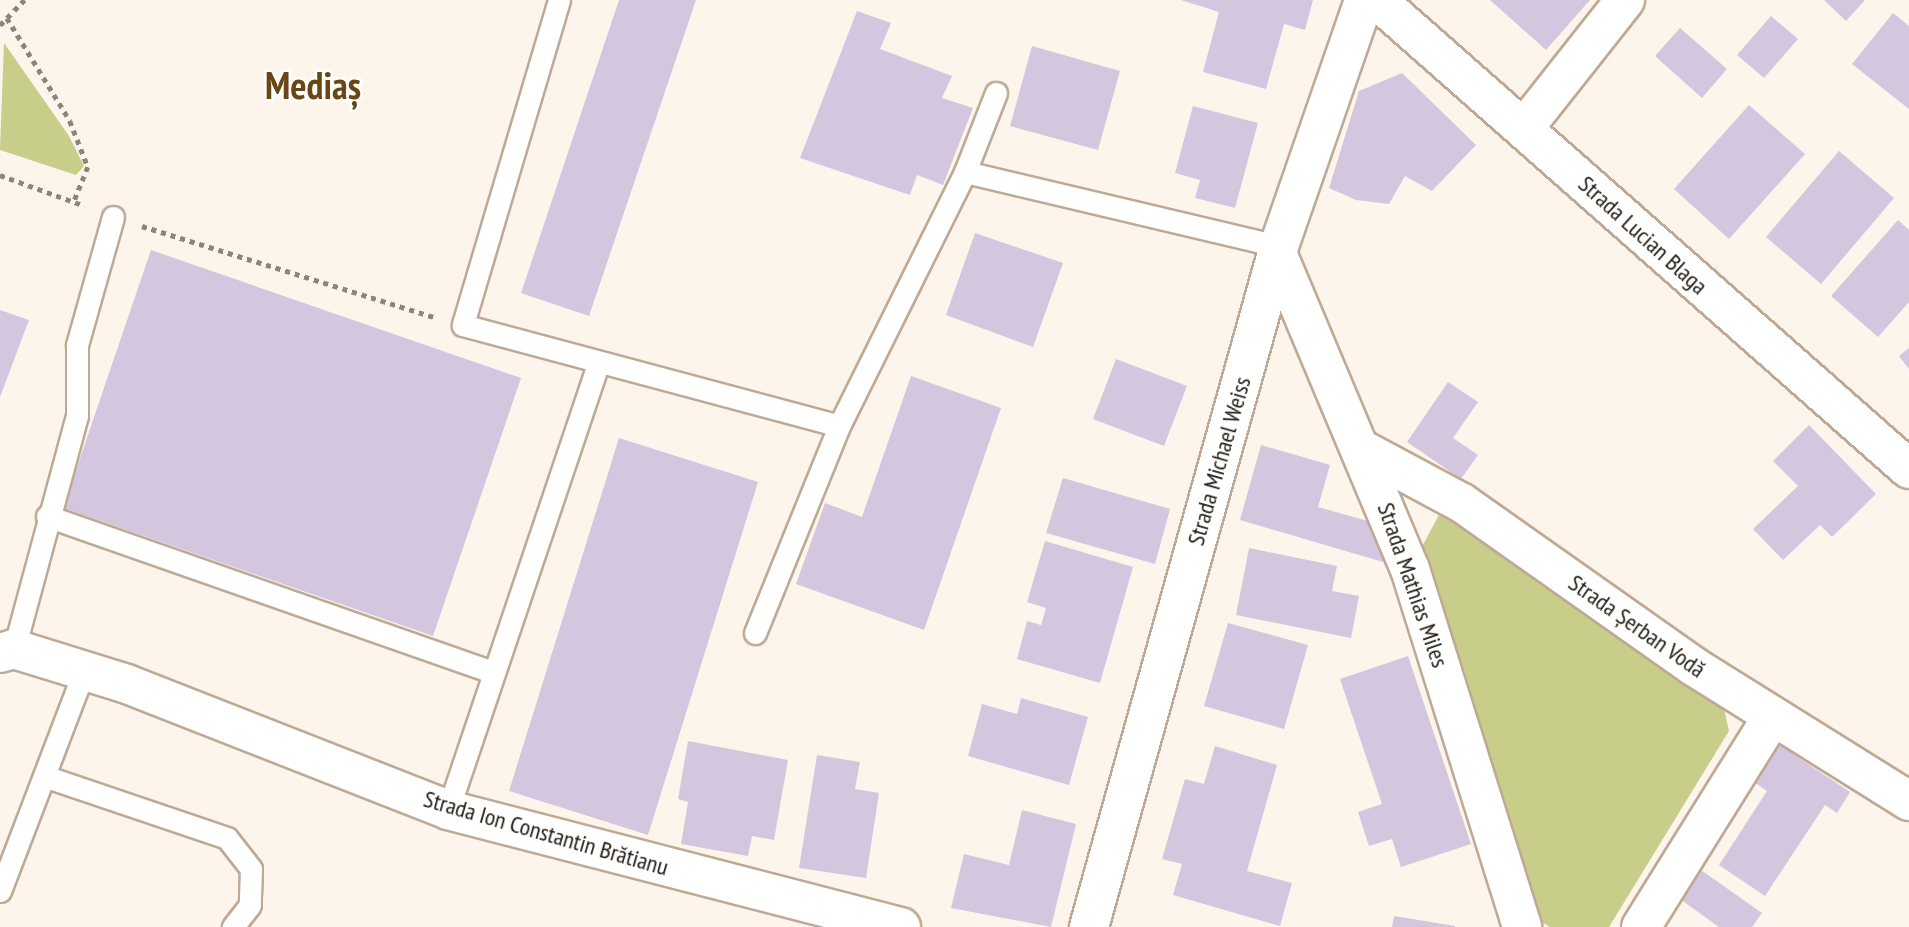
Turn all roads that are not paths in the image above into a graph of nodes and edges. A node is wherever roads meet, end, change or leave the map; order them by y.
1 (559, 0) edge
2 (1364, 0) edge
3 (1377, 0) edge
4 (1625, 0) edge
5 (996, 93) dead end
6 (1524, 128) junction
7 (965, 172) junction
8 (113, 217) road end
9 (1278, 250) junction
10 (598, 363) junction
11 (839, 426) junction
12 (1365, 451) junction
13 (1909, 469) edge
14 (47, 516) junction
15 (755, 633) dead end
16 (7, 651) edge
17 (84, 671) junction
18 (492, 672) junction
19 (1772, 718) junction
20 (44, 776) junction
21 (1909, 801) edge
22 (449, 810) junction
23 (9, 842) edge
24 (0, 891) edge
25 (233, 927) edge
26 (901, 927) edge
27 (1089, 927) edge
28 (1522, 927) edge
29 (1641, 927) edge

1 - 10 lane
2 - 9 street, Strada Michael Weiss
3 - 6 street, Strada Lucian Blaga
4 - 6 street
5 - 7 lane
6 - 13 street, Strada Lucian Blaga
7 - 9 lane
7 - 11 lane
8 - 14 lane
9 - 12 street, Strada Mathias Miles
9 - 27 street, Strada Michael Weiss
10 - 11 lane
10 - 18 lane
11 - 15 lane
12 - 19 street, Strada Șerban Vodă
12 - 28 street, Strada Mathias Miles
14 - 16 lane
14 - 18 lane
16 - 17 street, Strada Ion Constantin Brătianu
17 - 20 lane
17 - 22 street, Strada Ion Constantin Brătianu
18 - 22 lane
19 - 21 street, Strada Șerban Vodă
19 - 29 street
20 - 23 lane
20 - 25 lane
22 - 26 street, Strada Ion Constantin Brătianu
23 - 24 lane

